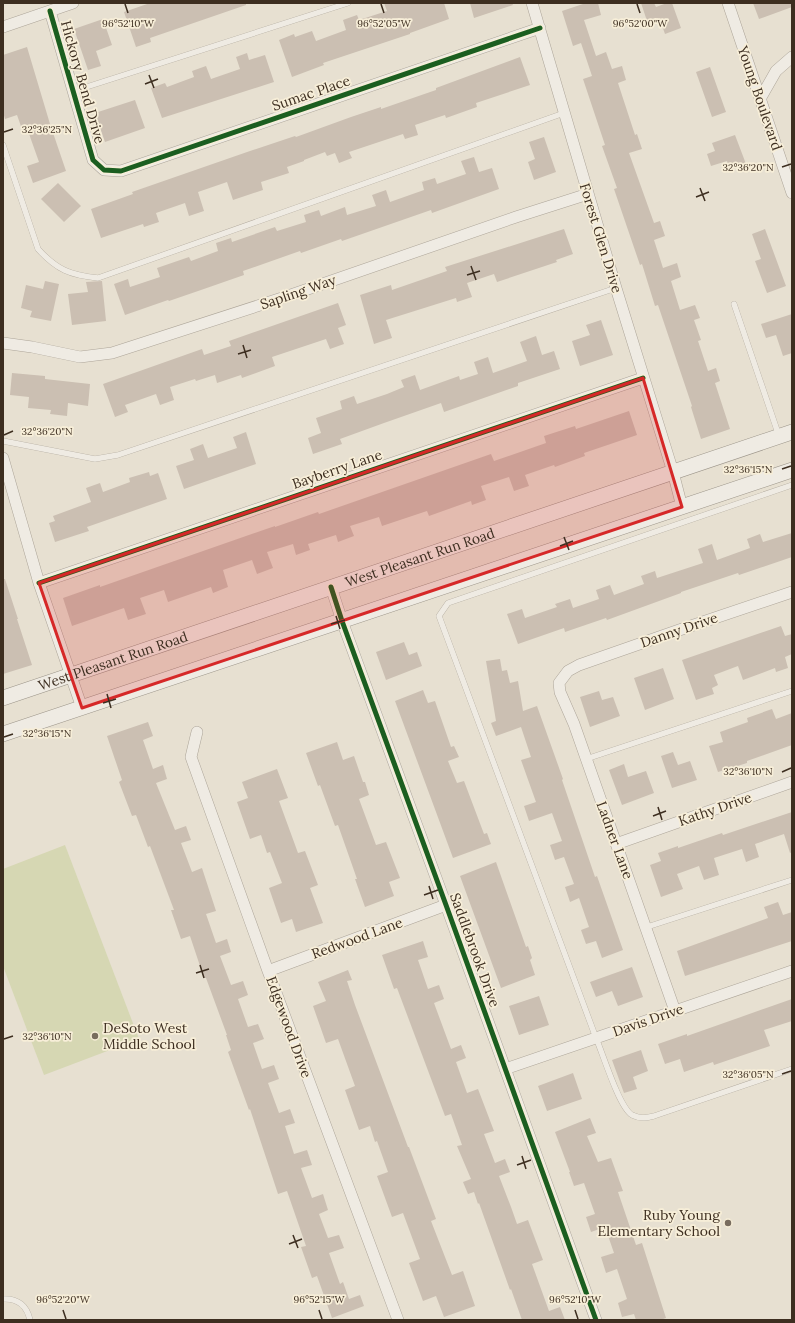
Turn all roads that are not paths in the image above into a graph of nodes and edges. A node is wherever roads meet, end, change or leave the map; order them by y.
1 (73, 3) edge
2 (348, 3) edge
3 (532, 3) edge
4 (728, 3) edge
5 (50, 11) junction
6 (3, 26) edge
7 (540, 28) junction
8 (792, 57) edge
9 (74, 91) junction
10 (760, 99) junction
11 (564, 113) junction
12 (3, 145) edge
13 (93, 160) joint
14 (792, 193) edge
15 (588, 194) junction
16 (616, 288) junction
17 (734, 304) dead end
18 (3, 343) edge
19 (643, 378) junction
20 (786, 434) edge
21 (3, 441) edge
22 (3, 458) edge
23 (792, 470) edge
24 (673, 472) junction
25 (792, 485) edge
26 (682, 507) junction
27 (39, 583) junction
28 (331, 588) junction
29 (792, 592) edge
30 (342, 621) junction
31 (568, 671) joint
32 (71, 675) junction
33 (792, 691) edge
34 (3, 698) edge
35 (82, 708) junction
36 (197, 732) dead end
37 (3, 734) edge
38 (586, 759) junction
39 (792, 782) edge
40 (616, 844) junction
41 (792, 880) edge
42 (446, 905) junction
43 (647, 927) junction
44 (268, 970) junction
45 (792, 971) edge
46 (675, 1011) junction
47 (596, 1038) junction
48 (505, 1069) junction
49 (792, 1069) edge
50 (3, 1300) edge
51 (30, 1320) edge
52 (398, 1320) edge
53 (596, 1320) edge

1 - 5 street
2 - 9 lane
3 - 7 street, Forest Glen Drive
4 - 10 street, Young Boulevard
5 - 6 street
5 - 9 street, Hickory Bend Drive
7 - 11 street, Forest Glen Drive
7 - 13 street, Sumac Place
8 - 10 street
9 - 13 street, Hickory Bend Drive
10 - 14 street, Young Boulevard
11 - 12 lane
11 - 15 street, Forest Glen Drive
15 - 16 street, Forest Glen Drive
15 - 18 street, Sapling Way
16 - 19 street, Forest Glen Drive
16 - 21 lane
17 - 20 lane
19 - 24 street, Forest Glen Drive
19 - 27 street, Bayberry Lane
20 - 24 main road, West Pleasant Run Road
22 - 27 street
23 - 26 main road
24 - 26 street, Forest Glen Drive
24 - 28 main road, West Pleasant Run Road
25 - 47 lane
26 - 30 main road
27 - 32 street
28 - 30 street, Saddlebrook Drive
28 - 32 main road, West Pleasant Run Road
29 - 31 street, Danny Drive
30 - 35 main road
30 - 42 street, Saddlebrook Drive
31 - 38 street, Ladner Lane
32 - 34 main road, West Pleasant Run Road
32 - 35 street
33 - 38 lane
35 - 37 main road
36 - 44 street, Edgewood Drive
38 - 40 street, Ladner Lane
39 - 40 street, Kathy Drive
40 - 43 street, Ladner Lane
41 - 43 lane
42 - 44 street, Redwood Lane
42 - 48 street, Saddlebrook Drive
43 - 46 street, Ladner Lane
44 - 52 street, Edgewood Drive
45 - 46 street, Davis Drive
46 - 47 street, Davis Drive
47 - 48 street, Davis Drive
47 - 49 lane
48 - 53 street, Saddlebrook Drive
50 - 51 lane

